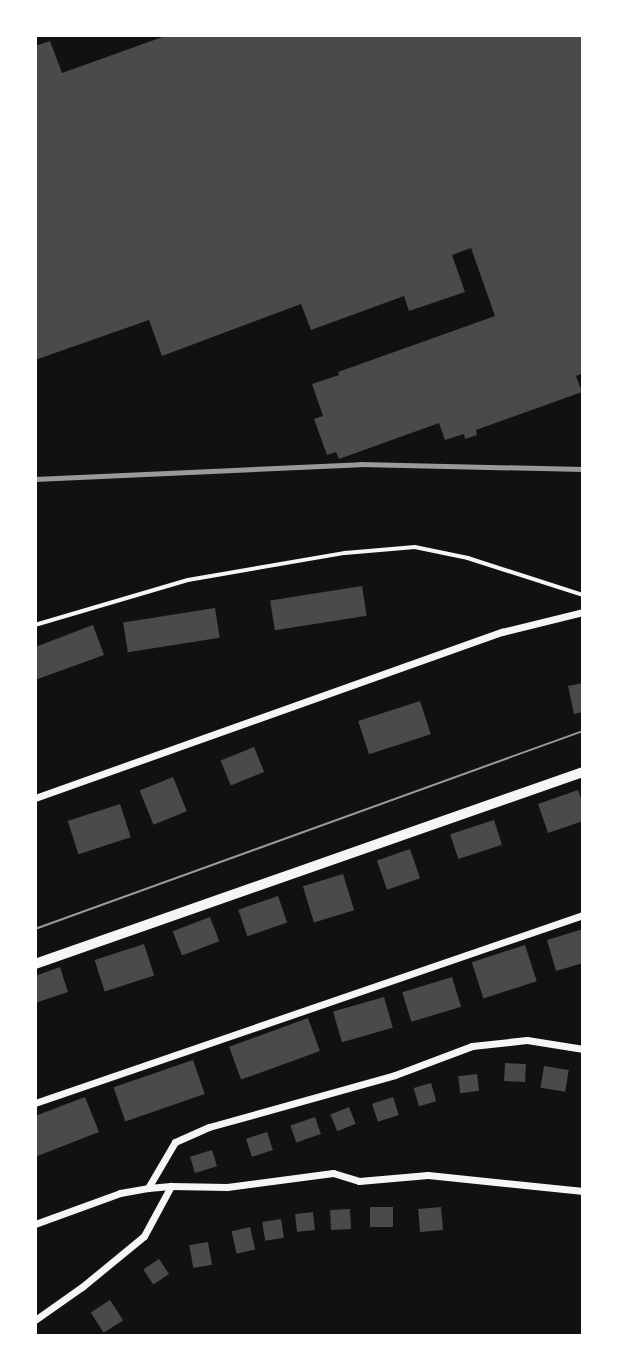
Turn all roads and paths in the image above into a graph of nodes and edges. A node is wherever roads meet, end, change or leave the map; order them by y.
1 (583, 595) edge
2 (583, 612) edge
3 (35, 625) edge
4 (583, 772) edge
5 (35, 798) edge
6 (583, 915) edge
7 (35, 964) edge
8 (583, 1049) edge
9 (35, 1103) edge
10 (171, 1186) junction
11 (148, 1188) junction
12 (583, 1191) edge
13 (35, 1224) edge
14 (35, 1320) edge

1 - 3 lane
2 - 5 street
4 - 7 main road
6 - 9 street
8 - 11 street
10 - 11 street
10 - 12 street
10 - 14 street
11 - 13 street

